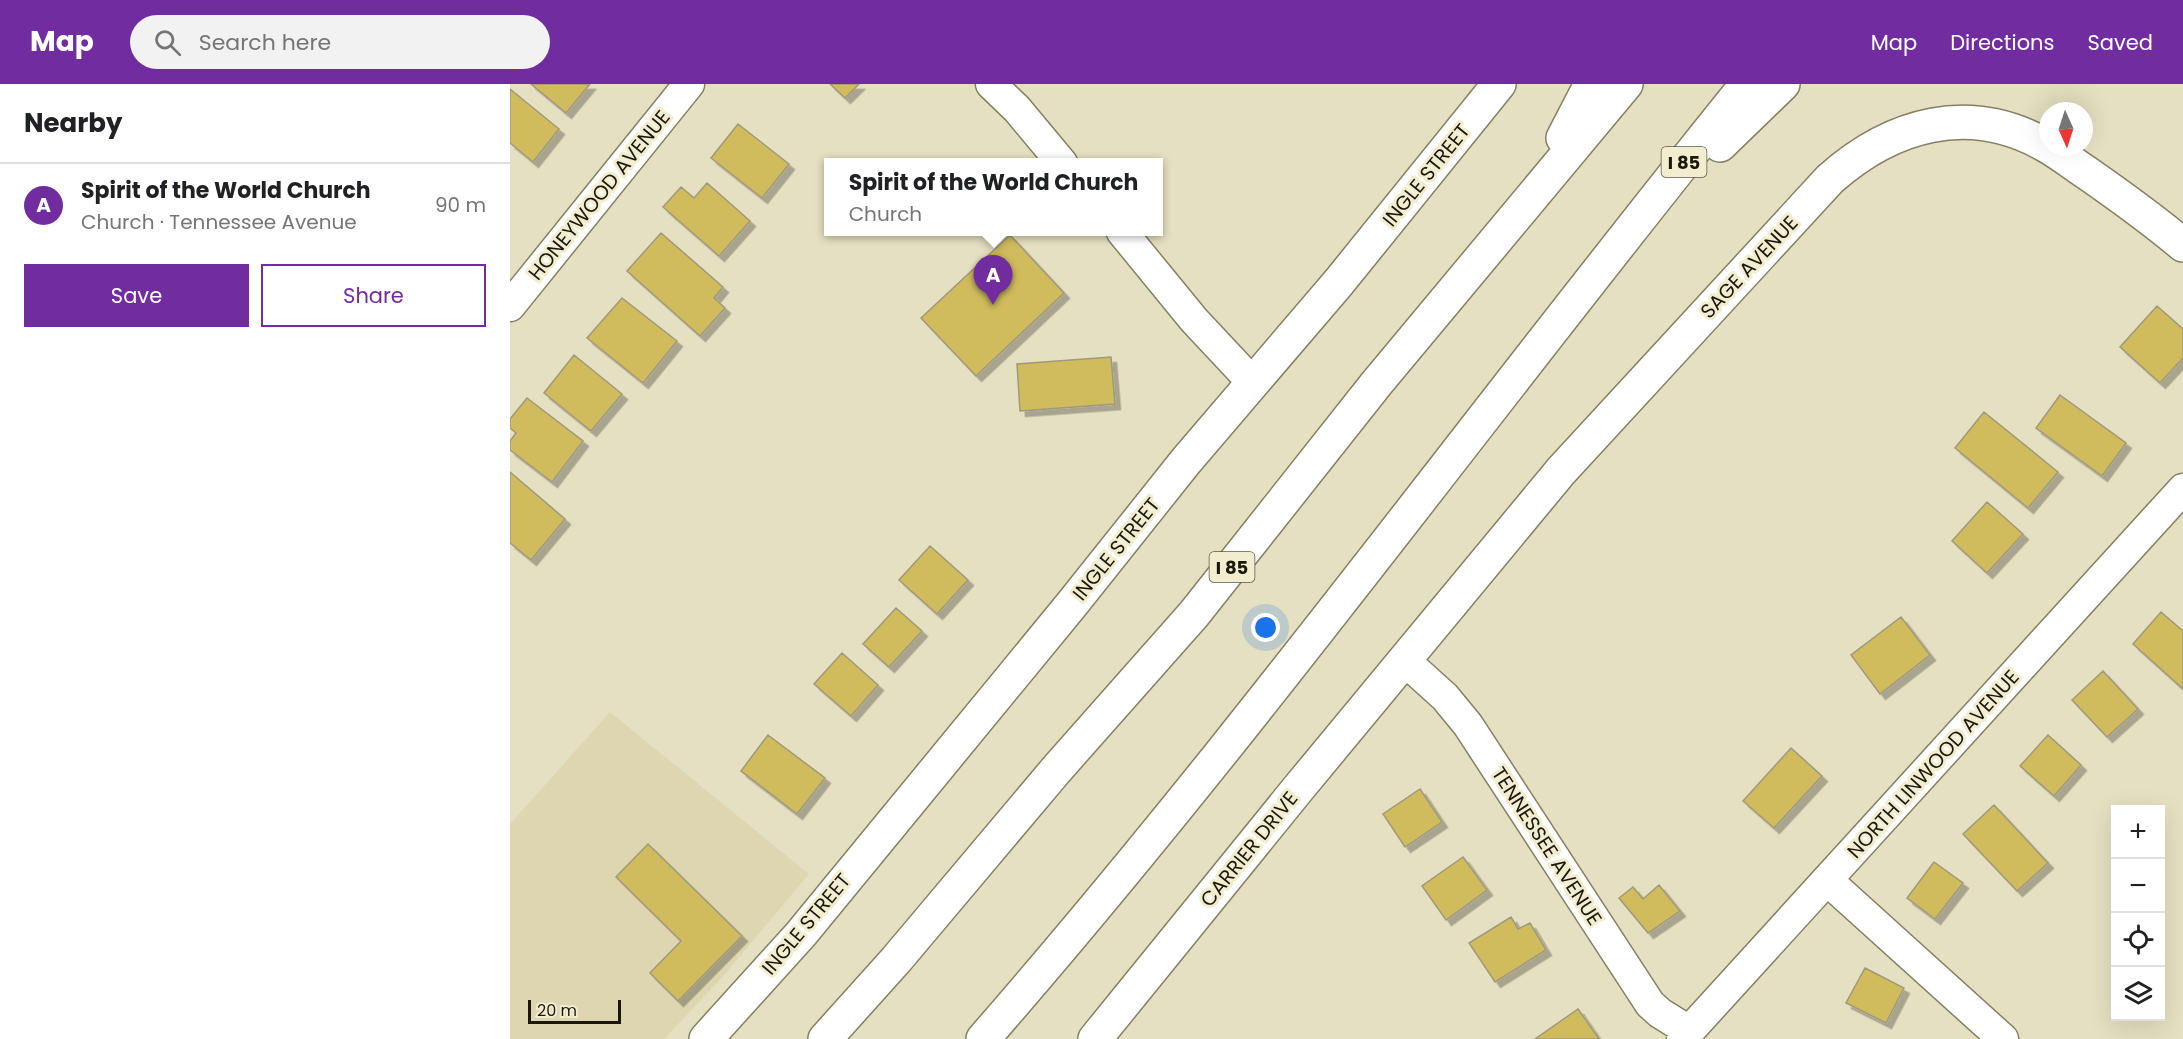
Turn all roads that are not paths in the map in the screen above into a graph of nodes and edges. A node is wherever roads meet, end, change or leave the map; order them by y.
1 (689, 84) edge
2 (991, 84) edge
3 (1499, 84) edge
4 (1591, 84) edge
5 (1626, 84) edge
6 (1747, 84) edge
7 (1783, 84) edge
8 (1059, 158) edge
9 (1531, 198) junction
10 (1126, 236) edge
11 (1621, 239) junction
12 (2183, 245) edge
13 (510, 306) edge
14 (1253, 383) junction
15 (2183, 489) edge
16 (1404, 660) junction
17 (1827, 880) junction
18 (1686, 1035) edge
19 (706, 1039) edge
20 (825, 1039) edge
21 (983, 1039) edge
22 (1095, 1039) edge
23 (2003, 1039) edge

1 - 13 street, HONEYWOOD AVENUE
2 - 8 street
3 - 14 main road, INGLE STREET
4 - 9 main road
5 - 9 main road, I 85
6 - 11 main road, I 85
7 - 11 main road
9 - 20 main road, I 85
10 - 14 street
11 - 21 main road, I 85
12 - 16 main road, SAGE AVENUE
14 - 19 main road, INGLE STREET
15 - 17 street, NORTH LINWOOD AVENUE
16 - 18 street, TENNESSEE AVENUE
16 - 22 main road, CARRIER DRIVE
17 - 18 street, NORTH LINWOOD AVENUE
17 - 23 street

